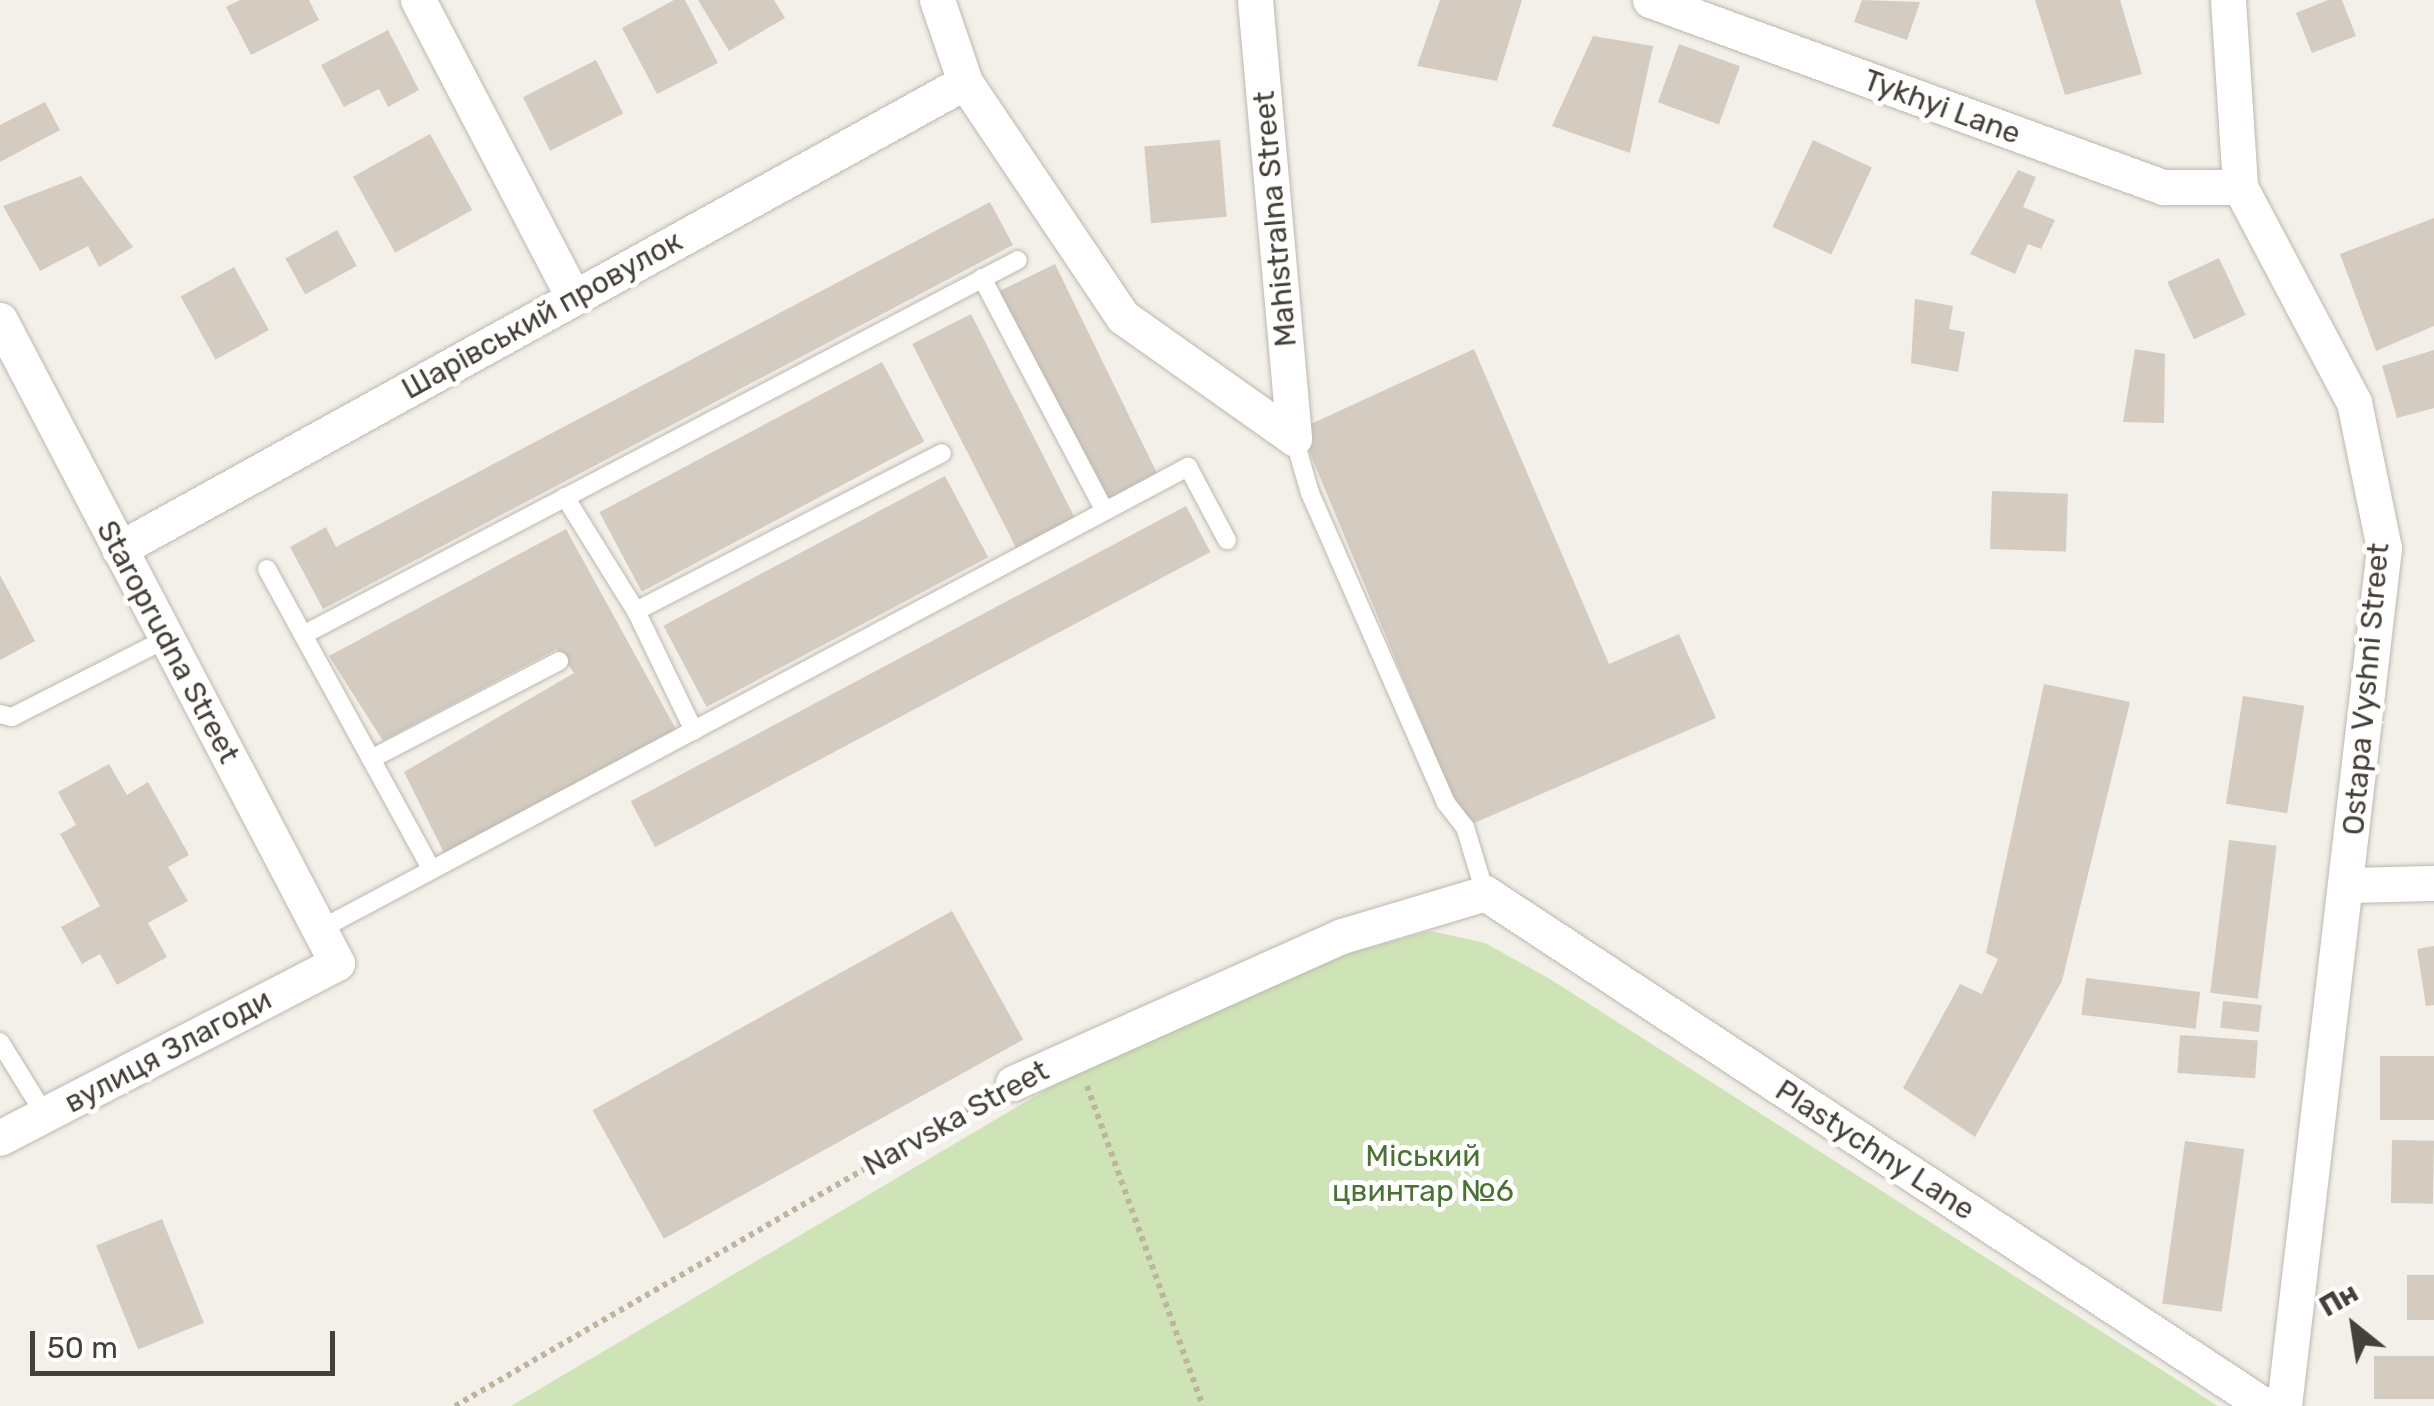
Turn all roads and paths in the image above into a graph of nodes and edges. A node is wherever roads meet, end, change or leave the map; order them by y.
1 (418, 0) edge
2 (937, 0) edge
3 (1255, 0) edge
4 (1650, 0) edge
5 (2228, 0) edge
6 (965, 82) junction
7 (2240, 186) junction
8 (1018, 260) dead end
9 (982, 278) junction
10 (574, 298) junction
11 (0, 320) edge
12 (1294, 438) junction
13 (942, 453) dead end
14 (564, 497) junction
15 (1105, 511) junction
16 (1227, 540) dead end
17 (119, 548) junction
18 (267, 569) dead end
19 (636, 611) junction
20 (303, 635) junction
21 (166, 639) junction
22 (559, 661) dead end
23 (0, 714) edge
24 (694, 731) junction
25 (371, 758) junction
26 (432, 870) junction
27 (2434, 882) edge
28 (2346, 884) junction
29 (1485, 893) junction
30 (320, 930) junction
31 (337, 963) joint
32 (0, 1042) edge
33 (1075, 1052) junction
34 (1013, 1083) joint
35 (45, 1115) junction
36 (0, 1138) edge
37 (455, 1406) edge
38 (1203, 1406) edge
39 (2264, 1406) edge
40 (2284, 1406) edge

1 - 10 street
2 - 6 street
3 - 12 street, Mahistralna Street
4 - 7 street, Tykhyi Lane
5 - 7 street, Ostapa Vyshni Street
6 - 10 street, Шарівський провулок
6 - 12 street
7 - 28 street, Ostapa Vyshni Street
8 - 9 lane
9 - 14 lane
9 - 15 lane
10 - 17 street, Шарівський провулок
11 - 17 street, Staroprudna Street
12 - 29 lane
13 - 19 lane
14 - 19 lane
14 - 20 lane
15 - 16 lane
15 - 24 lane
17 - 21 street, Staroprudna Street
18 - 20 lane
19 - 24 lane
20 - 25 lane
21 - 23 lane
21 - 30 street, Staroprudna Street
22 - 25 lane
24 - 26 lane
25 - 26 lane
26 - 30 lane
27 - 28 street
28 - 40 street, Ostapa Vyshni Street
29 - 33 street, Narvska Street
29 - 39 street, Plastychny Lane
30 - 31 street, Staroprudna Street
31 - 35 street, вулиця Злагоди
32 - 35 lane
33 - 34 street, Narvska Street
33 - 38 path
34 - 37 path, Narvska Street
35 - 36 street, вулиця Злагоди

